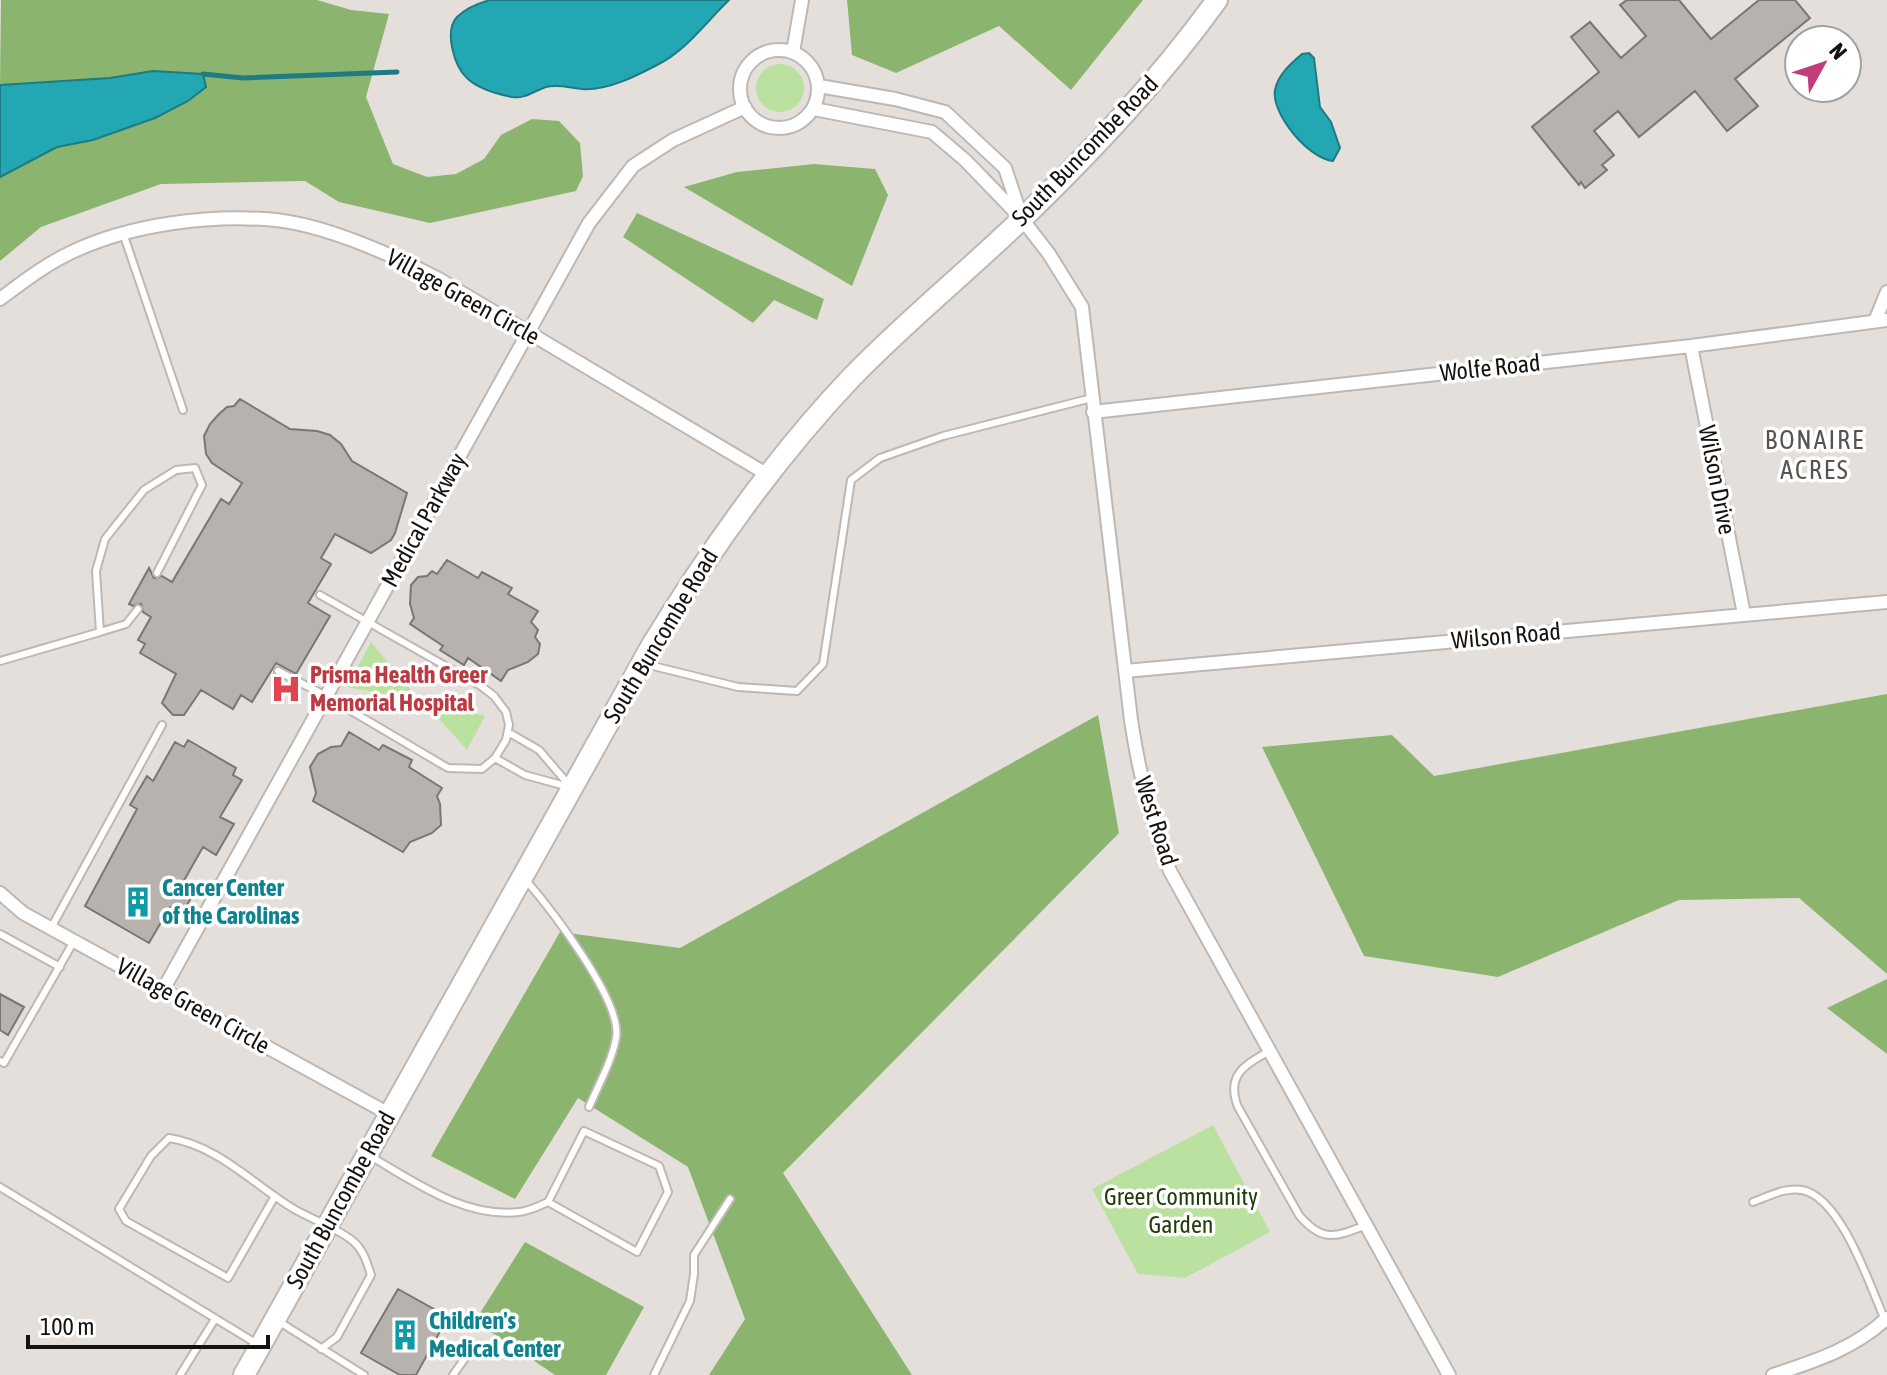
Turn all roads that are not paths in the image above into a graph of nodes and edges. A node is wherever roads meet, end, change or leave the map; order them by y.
1 (802, 0) edge
2 (1217, 0) edge
3 (793, 52) junction
4 (819, 86) junction
5 (745, 107) junction
6 (814, 109) junction
7 (1022, 219) junction
8 (123, 233) junction
9 (1887, 292) edge
10 (0, 299) edge
11 (1881, 320) edge
12 (529, 333) junction
13 (1691, 346) junction
14 (1093, 405) junction
15 (183, 410) dead end
16 (768, 475) junction
17 (157, 573) dead end
18 (320, 595) dead end
19 (1887, 602) edge
20 (138, 609) dead end
21 (1744, 614) junction
22 (367, 623) junction
23 (100, 632) junction
24 (0, 661) edge
25 (641, 663) junction
26 (278, 671) dead end
27 (1125, 671) junction
28 (326, 696) junction
29 (162, 725) dead end
30 (508, 732) junction
31 (495, 758) junction
32 (572, 787) junction
33 (522, 876) junction
34 (0, 893) edge
35 (51, 928) junction
36 (0, 934) edge
37 (74, 941) junction
38 (60, 967) junction
39 (163, 990) junction
40 (1268, 1052) junction
41 (0, 1061) edge
42 (589, 1107) dead end
43 (389, 1114) junction
44 (367, 1154) junction
45 (0, 1187) edge
46 (275, 1196) junction
47 (730, 1199) dead end
48 (548, 1202) junction
49 (1753, 1202) dead end
50 (1366, 1225) junction
51 (326, 1227) junction
52 (215, 1319) junction
53 (275, 1319) junction
54 (1886, 1319) edge
55 (260, 1345) junction
56 (321, 1349) junction
57 (468, 1354) dead end
58 (180, 1375) edge
59 (244, 1375) edge
60 (364, 1375) edge
61 (453, 1375) edge
62 (654, 1375) edge
63 (1449, 1375) edge
64 (1773, 1375) edge

1 - 3 street
2 - 7 main road, South Buncombe Road
3 - 4 street
3 - 5 street
4 - 6 street
4 - 7 street
5 - 6 street
5 - 12 street, Medical Parkway
6 - 7 street
7 - 14 street, West Road
7 - 16 main road, South Buncombe Road
8 - 10 street, Village Green Circle
8 - 12 street, Village Green Circle
8 - 15 lane
9 - 11 street
11 - 13 street, Wolfe Road
12 - 16 street, Village Green Circle
12 - 22 street, Medical Parkway
13 - 14 street, Wolfe Road
13 - 21 street, Wilson Drive
14 - 25 lane
14 - 27 street, West Road
16 - 25 main road, South Buncombe Road
17 - 23 lane
18 - 22 lane
19 - 21 street, Wilson Road
20 - 23 lane
21 - 27 street, Wilson Road
22 - 28 street, Medical Parkway
22 - 30 lane
23 - 24 lane
25 - 32 main road, South Buncombe Road
26 - 28 lane
27 - 40 street, West Road
28 - 31 lane
28 - 39 street, Medical Parkway
29 - 35 lane
30 - 31 lane
30 - 32 lane
31 - 32 lane
32 - 33 main road, South Buncombe Road
33 - 42 lane
33 - 43 main road, South Buncombe Road
34 - 35 street, Village Green Circle
35 - 37 street, Village Green Circle
36 - 38 lane
37 - 38 lane
37 - 39 street, Village Green Circle
38 - 41 lane
39 - 43 street, Village Green Circle
40 - 50 street, West Road
40 - 50 lane
43 - 44 main road, South Buncombe Road
44 - 48 lane
44 - 51 main road, South Buncombe Road
45 - 52 lane
46 - 46 lane
46 - 51 lane
47 - 62 lane
48 - 48 lane
49 - 54 lane
50 - 63 street, West Road
51 - 53 main road, South Buncombe Road
51 - 56 lane
52 - 55 lane
52 - 58 lane
53 - 55 main road, South Buncombe Road
53 - 56 lane
54 - 64 street
55 - 59 main road, South Buncombe Road
56 - 60 lane
57 - 61 lane

